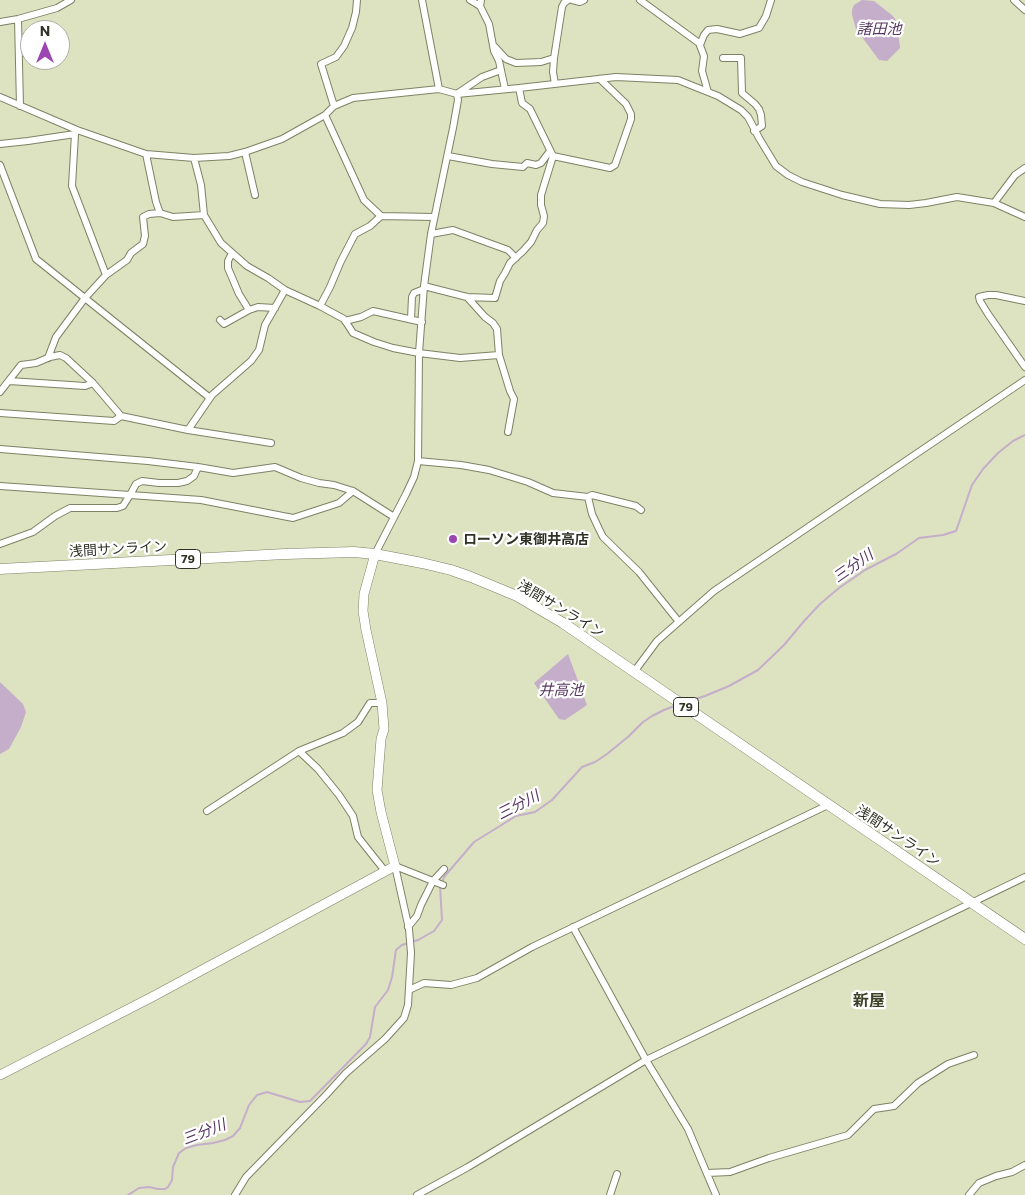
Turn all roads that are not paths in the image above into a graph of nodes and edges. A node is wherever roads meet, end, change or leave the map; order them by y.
1 (71, 0) edge
2 (357, 0) edge
3 (422, 0) edge
4 (470, 0) edge
5 (568, 0) edge
6 (572, 0) edge
7 (584, 0) edge
8 (640, 0) edge
9 (772, 0) edge
10 (1014, 0) edge
11 (481, 3) edge
12 (1025, 10) edge
13 (18, 19) junction
14 (0, 22) edge
15 (493, 45) junction
16 (700, 45) junction
17 (554, 58) junction
18 (723, 58) dead end
19 (501, 70) junction
20 (600, 79) junction
21 (555, 84) junction
22 (519, 88) junction
23 (439, 89) junction
24 (505, 89) junction
25 (708, 92) junction
26 (457, 94) junction
27 (0, 97) edge
28 (20, 106) junction
29 (334, 106) junction
30 (325, 114) junction
31 (754, 131) junction
32 (76, 132) junction
33 (0, 144) edge
34 (245, 152) junction
35 (552, 153) junction
36 (146, 154) junction
37 (448, 156) junction
38 (194, 158) junction
39 (0, 165) edge
40 (1025, 168) edge
41 (255, 195) dead end
42 (994, 203) junction
43 (160, 213) junction
44 (204, 215) junction
45 (381, 216) junction
46 (434, 217) junction
47 (1025, 217) edge
48 (431, 234) junction
49 (232, 253) junction
50 (516, 258) junction
51 (106, 275) junction
52 (424, 288) junction
53 (285, 290) junction
54 (467, 297) junction
55 (85, 298) junction
56 (1025, 301) edge
57 (320, 306) junction
58 (275, 308) junction
59 (249, 310) junction
60 (411, 319) junction
61 (220, 320) dead end
62 (345, 320) junction
63 (422, 322) junction
64 (419, 353) junction
65 (499, 354) junction
66 (48, 358) junction
67 (1025, 367) edge
68 (1025, 380) edge
69 (9, 381) junction
70 (93, 383) junction
71 (0, 392) edge
72 (210, 398) junction
73 (0, 413) edge
74 (121, 416) junction
75 (188, 430) junction
76 (508, 432) dead end
77 (271, 443) dead end
78 (0, 449) edge
79 (418, 461) junction
80 (198, 467) junction
81 (0, 486) edge
82 (353, 491) junction
83 (130, 495) junction
84 (588, 497) junction
85 (641, 510) dead end
86 (394, 517) junction
87 (0, 544) edge
88 (375, 554) junction
89 (0, 569) edge
90 (679, 622) junction
91 (634, 672) junction
92 (382, 703) junction
93 (299, 751) junction
94 (828, 805) junction
95 (207, 811) dead end
96 (395, 866) junction
97 (444, 869) dead end
98 (385, 871) junction
99 (1025, 877) edge
100 (433, 881) junction
101 (442, 885) dead end
102 (972, 903) junction
103 (408, 927) junction
104 (573, 927) junction
105 (1025, 939) edge
106 (409, 990) junction
107 (974, 1055) dead end
108 (646, 1060) junction
109 (0, 1075) edge
110 (1025, 1165) edge
111 (617, 1174) dead end
112 (706, 1174) junction
113 (235, 1195) edge
114 (417, 1195) edge
115 (610, 1195) edge
116 (716, 1195) edge
117 (969, 1195) edge

1 - 13 street
2 - 29 street
3 - 23 street
4 - 11 street
5 - 17 street
6 - 7 street
8 - 16 street
9 - 16 street
10 - 12 street
11 - 15 street
13 - 14 street
13 - 28 street
15 - 17 street
15 - 19 street
16 - 25 street
17 - 21 street
18 - 31 street
19 - 24 street
19 - 26 street
20 - 21 street
20 - 25 street
20 - 35 street
21 - 22 street
22 - 24 street
22 - 35 street
23 - 26 street
23 - 29 street
24 - 26 street
25 - 31 street
26 - 37 street
27 - 28 street
28 - 32 street
29 - 30 street
30 - 34 street
30 - 45 street
31 - 42 street
32 - 33 street
32 - 36 street
32 - 51 street
34 - 38 street
34 - 41 street
35 - 37 street
35 - 50 street
36 - 38 street
36 - 43 street
37 - 46 street
38 - 44 street
39 - 55 street
40 - 42 street
42 - 47 street
43 - 44 street
43 - 51 street
44 - 49 street
45 - 46 street
45 - 57 street
46 - 48 street
48 - 50 street
48 - 52 street
49 - 53 street
49 - 59 street
50 - 54 street
51 - 55 street
52 - 54 street
52 - 60 street
52 - 63 street
53 - 57 street
53 - 58 street
54 - 65 street
55 - 66 street
55 - 72 street
56 - 67 street
57 - 62 street
58 - 59 street
58 - 72 street
59 - 61 street
60 - 62 street
60 - 63 street
62 - 64 street
63 - 64 street
64 - 65 street
64 - 79 street
65 - 76 street
66 - 69 street
66 - 70 street
68 - 90 street
69 - 70 street
69 - 71 street
70 - 74 street
72 - 75 street
73 - 74 street
74 - 75 street
75 - 77 street
78 - 80 street
79 - 84 street
79 - 86 street
80 - 82 street
80 - 83 street
81 - 83 street
82 - 83 street
82 - 86 street
83 - 87 street
84 - 85 street
84 - 90 street
86 - 88 street
88 - 89 main road, 浅間サンライン / 79
88 - 91 main road, 浅間サンライン / 79
88 - 92 street
90 - 91 street
91 - 94 main road, 浅間サンライン / 79
92 - 93 street
92 - 96 street
93 - 95 street
93 - 98 street
94 - 102 main road, 浅間サンライン / 79
94 - 104 street
96 - 98 street
96 - 100 street
96 - 103 street
97 - 100 street
98 - 109 street
99 - 102 street
100 - 101 street
100 - 103 street
102 - 105 main road, 浅間サンライン / 79
102 - 108 street
103 - 106 street
104 - 106 street
104 - 108 street
106 - 113 street
107 - 112 street
108 - 112 street
108 - 114 street
110 - 117 street
111 - 115 street
112 - 116 street

